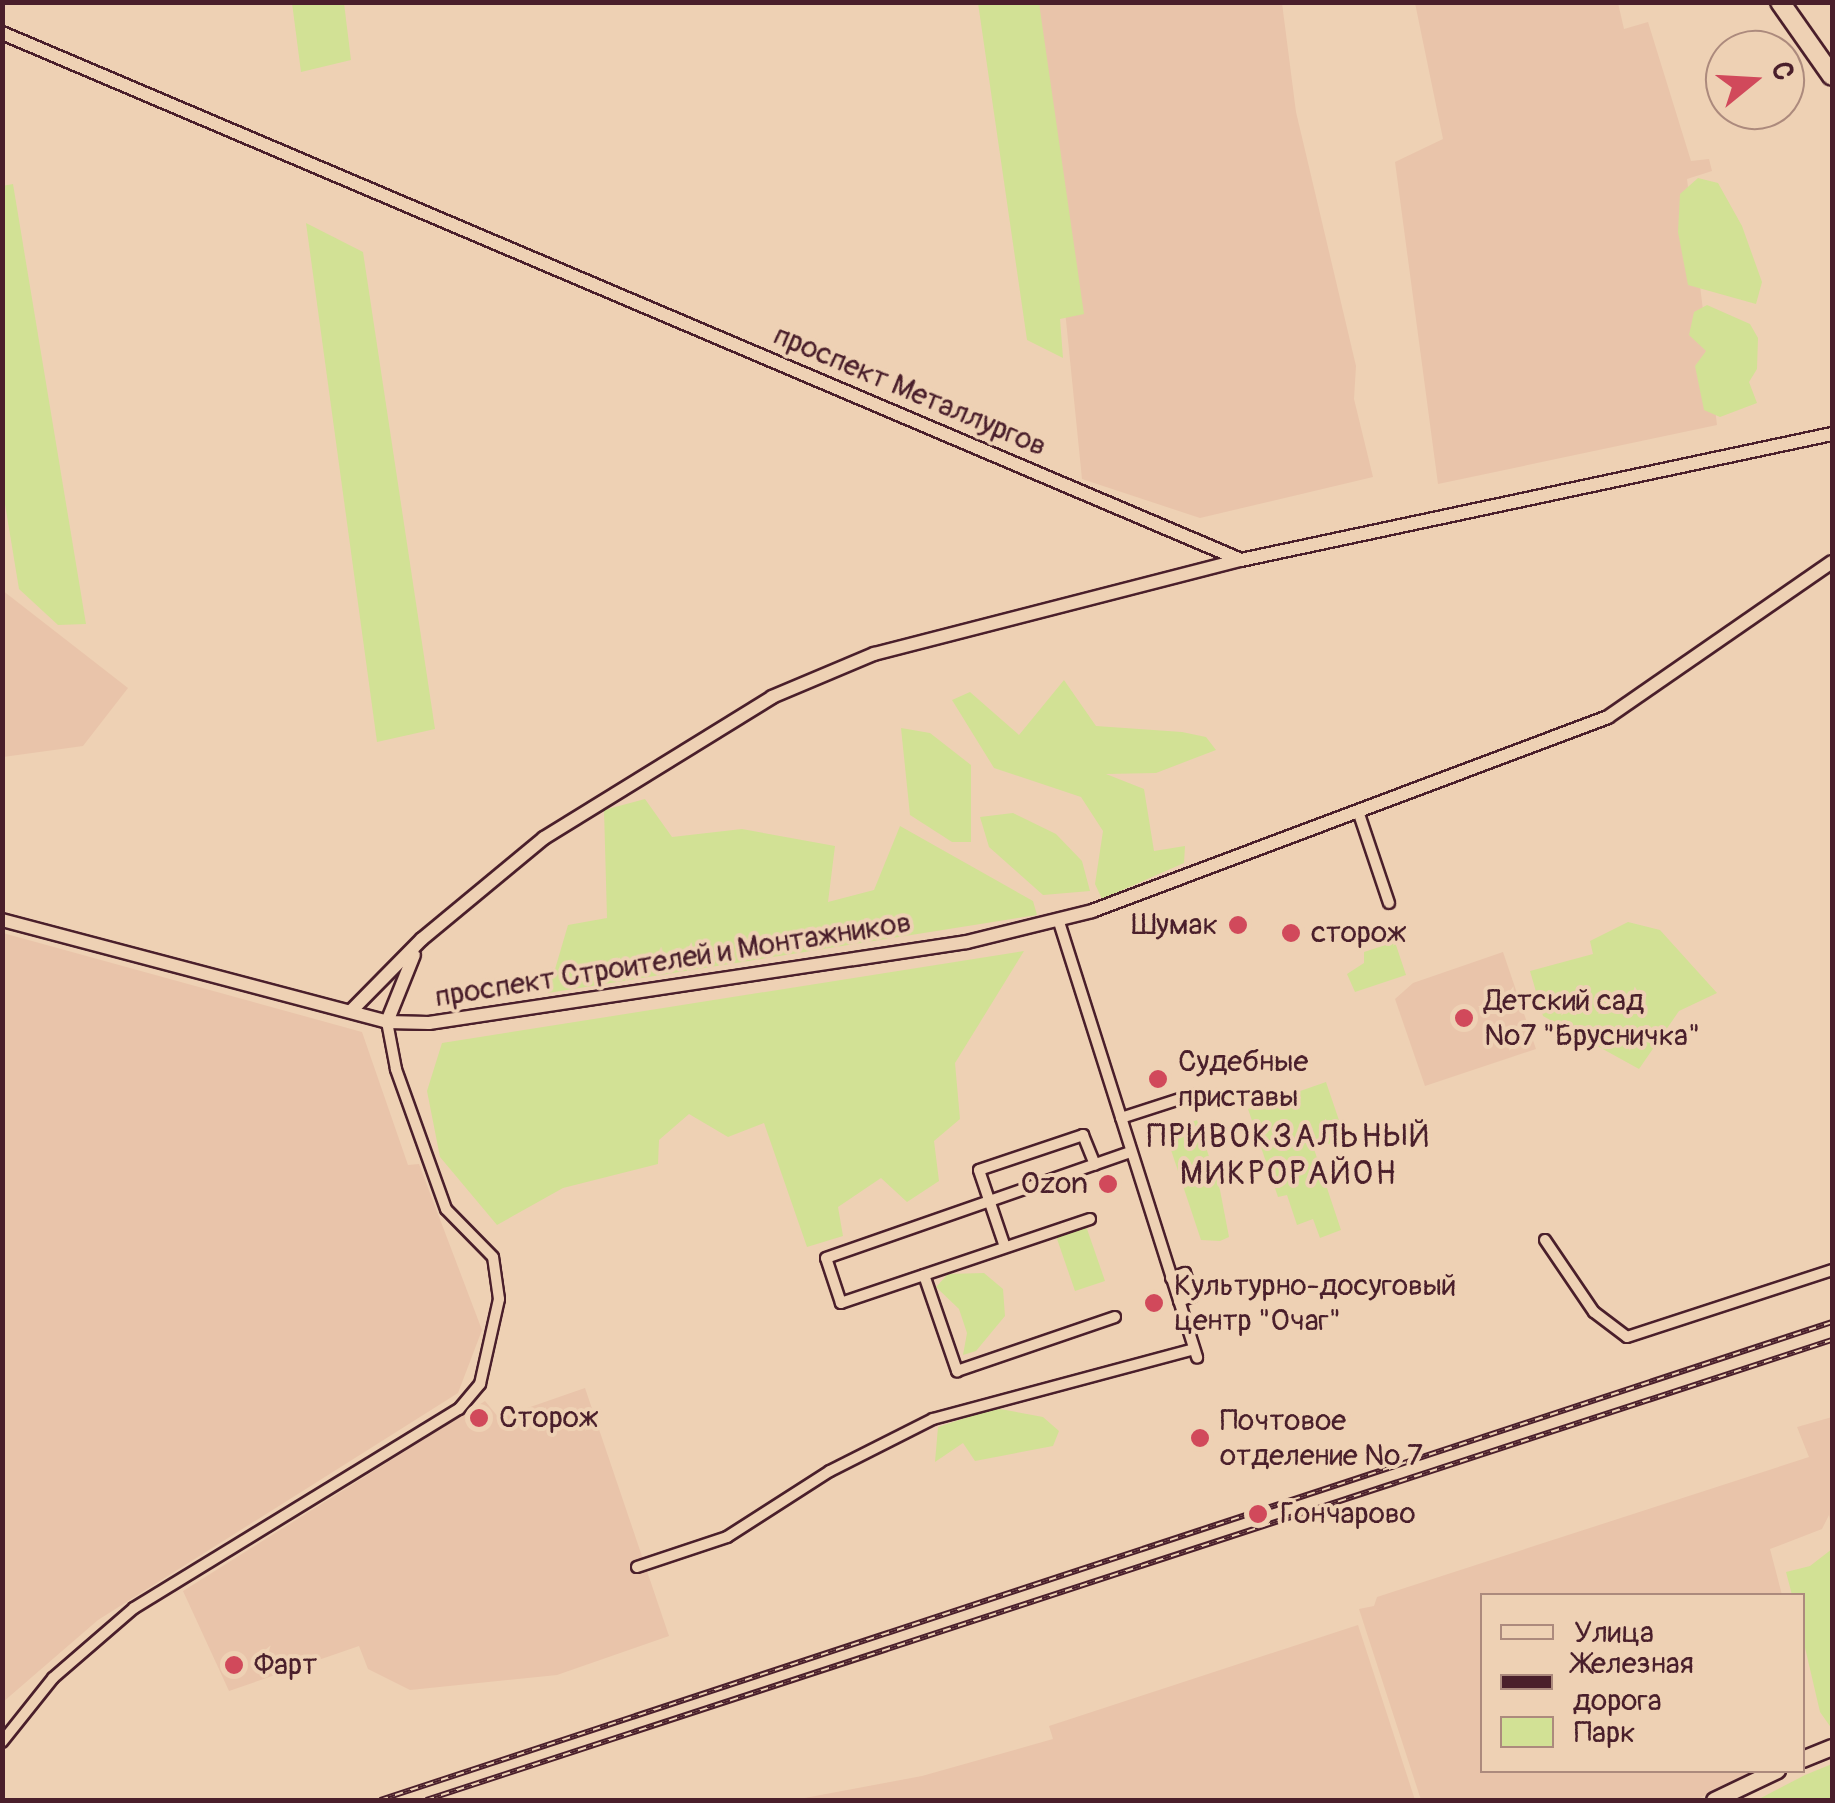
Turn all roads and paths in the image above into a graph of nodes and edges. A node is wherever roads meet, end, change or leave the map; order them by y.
1 (1780, 2) edge
2 (2, 33) edge
3 (1832, 76) edge
4 (1832, 434) edge
5 (1241, 560) junction
6 (1832, 562) edge
7 (1358, 812) junction
8 (1389, 904) dead end
9 (2, 920) edge
10 (1059, 922) junction
11 (422, 939) junction
12 (351, 1011) junction
13 (387, 1022) junction
14 (1194, 1094) dead end
15 (1120, 1118) junction
16 (1131, 1152) junction
17 (1095, 1165) junction
18 (990, 1203) junction
19 (1090, 1219) dead end
20 (1545, 1240) dead end
21 (1006, 1247) junction
22 (1832, 1270) edge
23 (924, 1275) junction
24 (1115, 1317) dead end
25 (637, 1568) dead end
26 (2, 1742) edge
27 (1832, 1746) edge
28 (1805, 1758) edge
29 (1771, 1773) edge
30 (1714, 1800) edge

1 - 3 main road
2 - 5 street, проспект Металлургов
4 - 5 street
5 - 11 street
6 - 7 street, проспект Строителей и Монтажников
7 - 8 street
7 - 10 street, проспект Строителей и Монтажников
9 - 12 street, проспект Строителей и Монтажников
10 - 13 street, проспект Строителей и Монтажников
10 - 15 street
11 - 12 street
11 - 13 street
12 - 13 street, проспект Строителей и Монтажников
13 - 26 street
14 - 15 street
15 - 16 street
16 - 17 street
16 - 25 street
17 - 18 street
17 - 18 street
18 - 21 street
18 - 23 street
19 - 21 street
20 - 22 street
21 - 23 street
23 - 24 street
27 - 28 main road
29 - 30 main road

